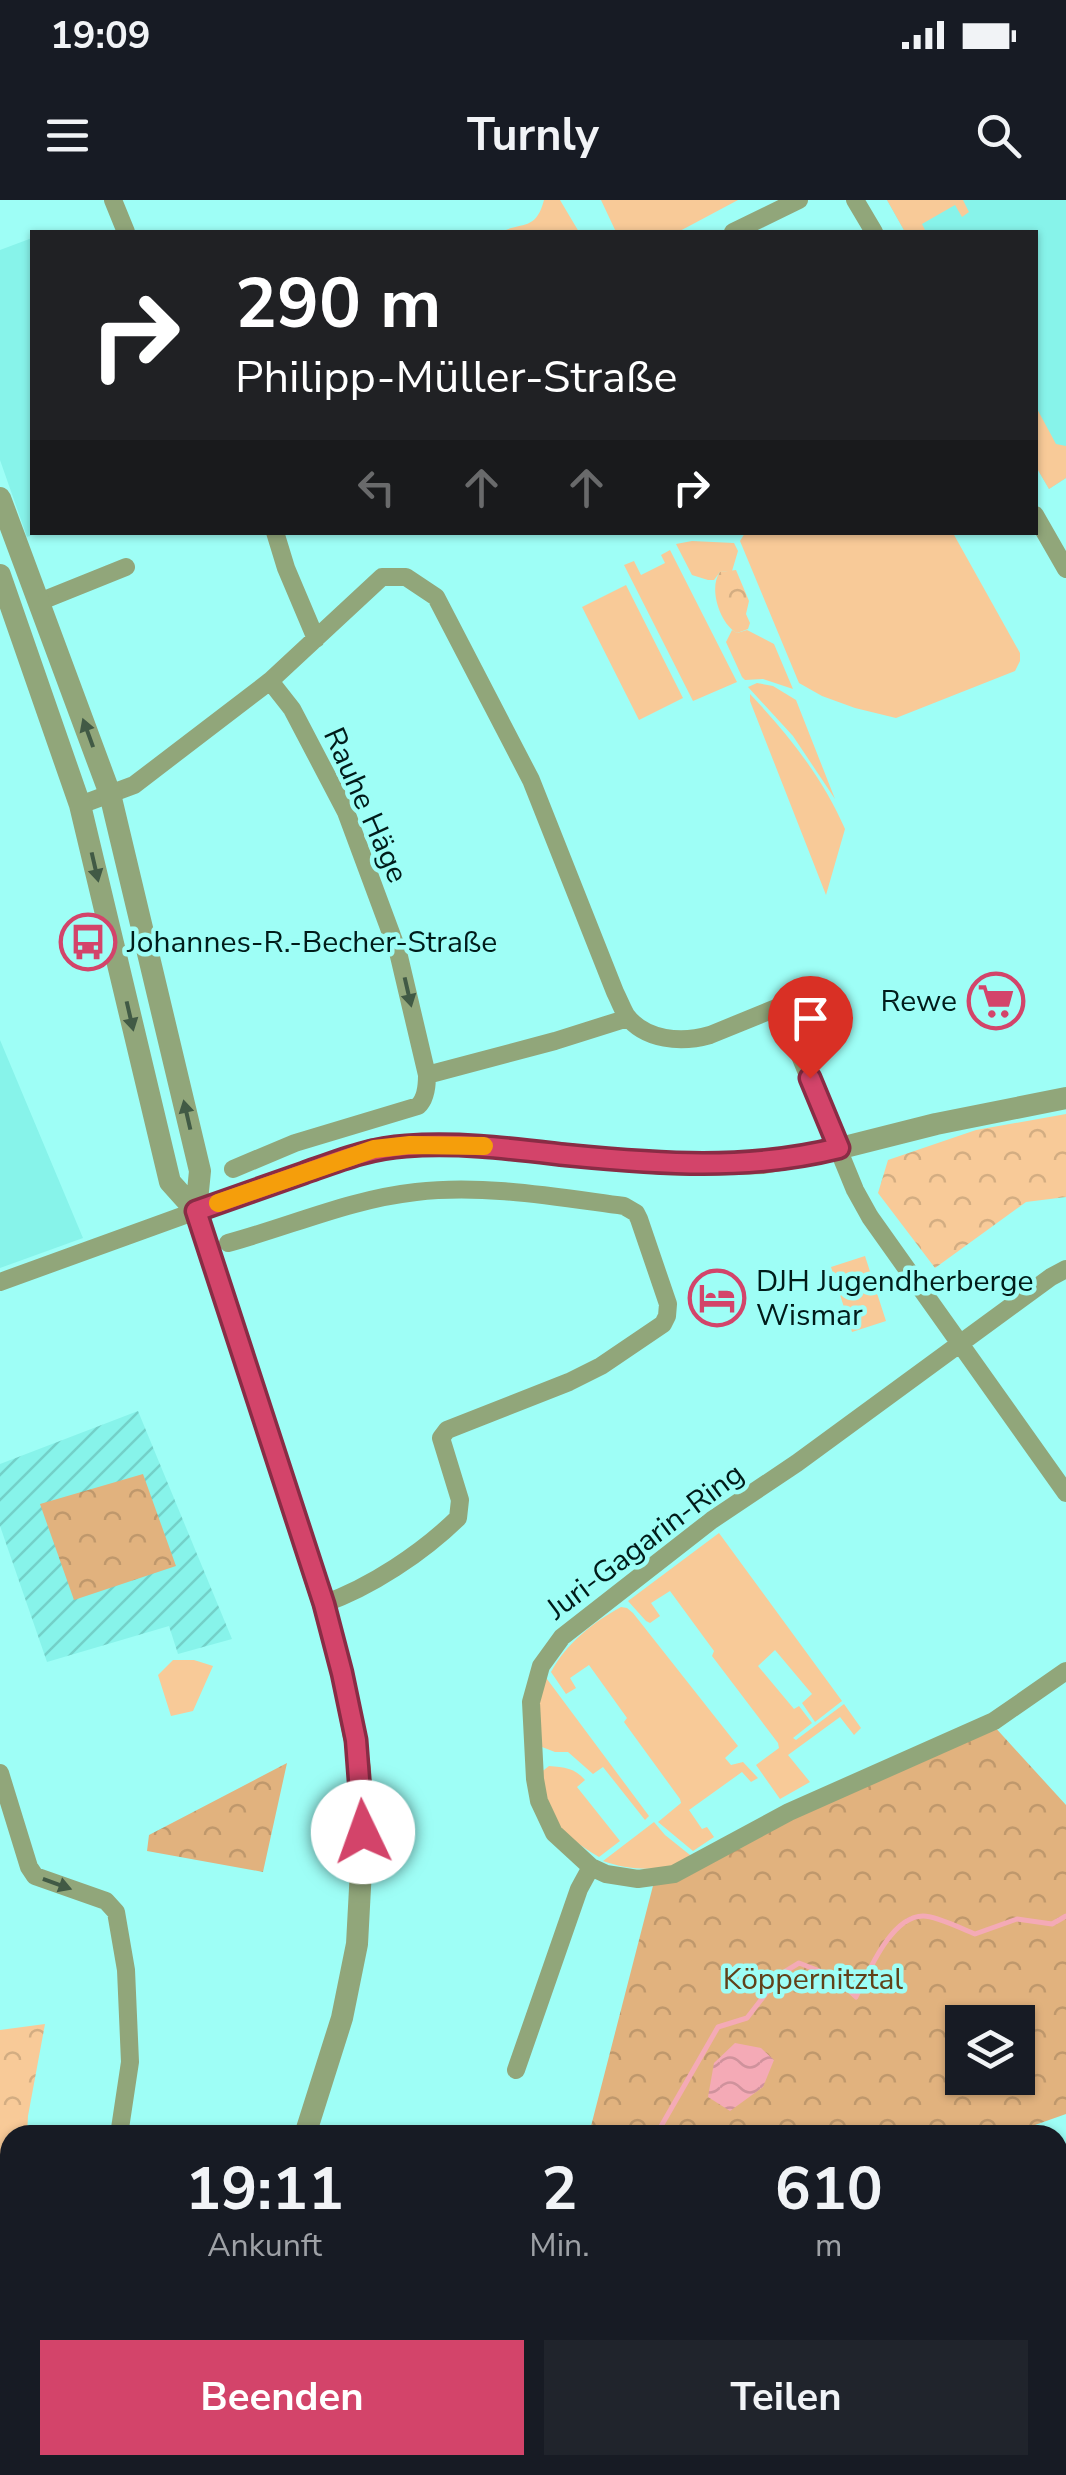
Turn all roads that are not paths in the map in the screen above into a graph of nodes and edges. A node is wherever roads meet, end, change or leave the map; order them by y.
1 (113, 200) edge
2 (799, 200) edge
3 (855, 200) edge
4 (125, 230) edge
5 (737, 230) edge
6 (873, 230) edge
7 (0, 498) edge
8 (1038, 520) edge
9 (276, 535) edge
10 (126, 566) dead end
11 (1066, 568) edge
12 (0, 575) edge
13 (39, 602) junction
14 (316, 638) junction
15 (270, 681) junction
16 (110, 794) junction
17 (80, 805) junction
18 (823, 989) dead end
19 (780, 1006) junction
20 (628, 1018) junction
21 (427, 1075) junction
22 (1066, 1098) edge
23 (839, 1148) junction
24 (232, 1169) dead end
25 (196, 1211) junction
26 (234, 1242) dead end
27 (1066, 1269) edge
28 (0, 1282) edge
29 (960, 1342) junction
30 (1066, 1493) edge
31 (324, 1604) junction
32 (1066, 1671) edge
33 (0, 1773) edge
34 (590, 1867) junction
35 (516, 2070) dead end
36 (121, 2125) edge
37 (308, 2125) edge

1 - 4 street
2 - 5 street
3 - 6 street
7 - 13 street
8 - 11 street
9 - 14 street
10 - 13 street
12 - 17 street
16 -> 13 street
14 - 15 street
14 - 20 street
15 - 16 street
15 -> 21 street, Rauhe Häge
16 - 17 street
25 -> 16 street
17 -> 25 street
18 - 19 street
19 - 20 street
19 - 23 street
20 - 21 street
21 - 24 street
22 - 23 street
23 - 25 street
23 - 29 street
25 - 28 street
25 - 31 street
26 - 31 street
27 - 29 street, Juri-Gagarin-Ring
29 - 30 street
29 - 34 street, Juri-Gagarin-Ring
31 - 37 street
32 - 34 street
33 -> 36 street
34 - 35 street

